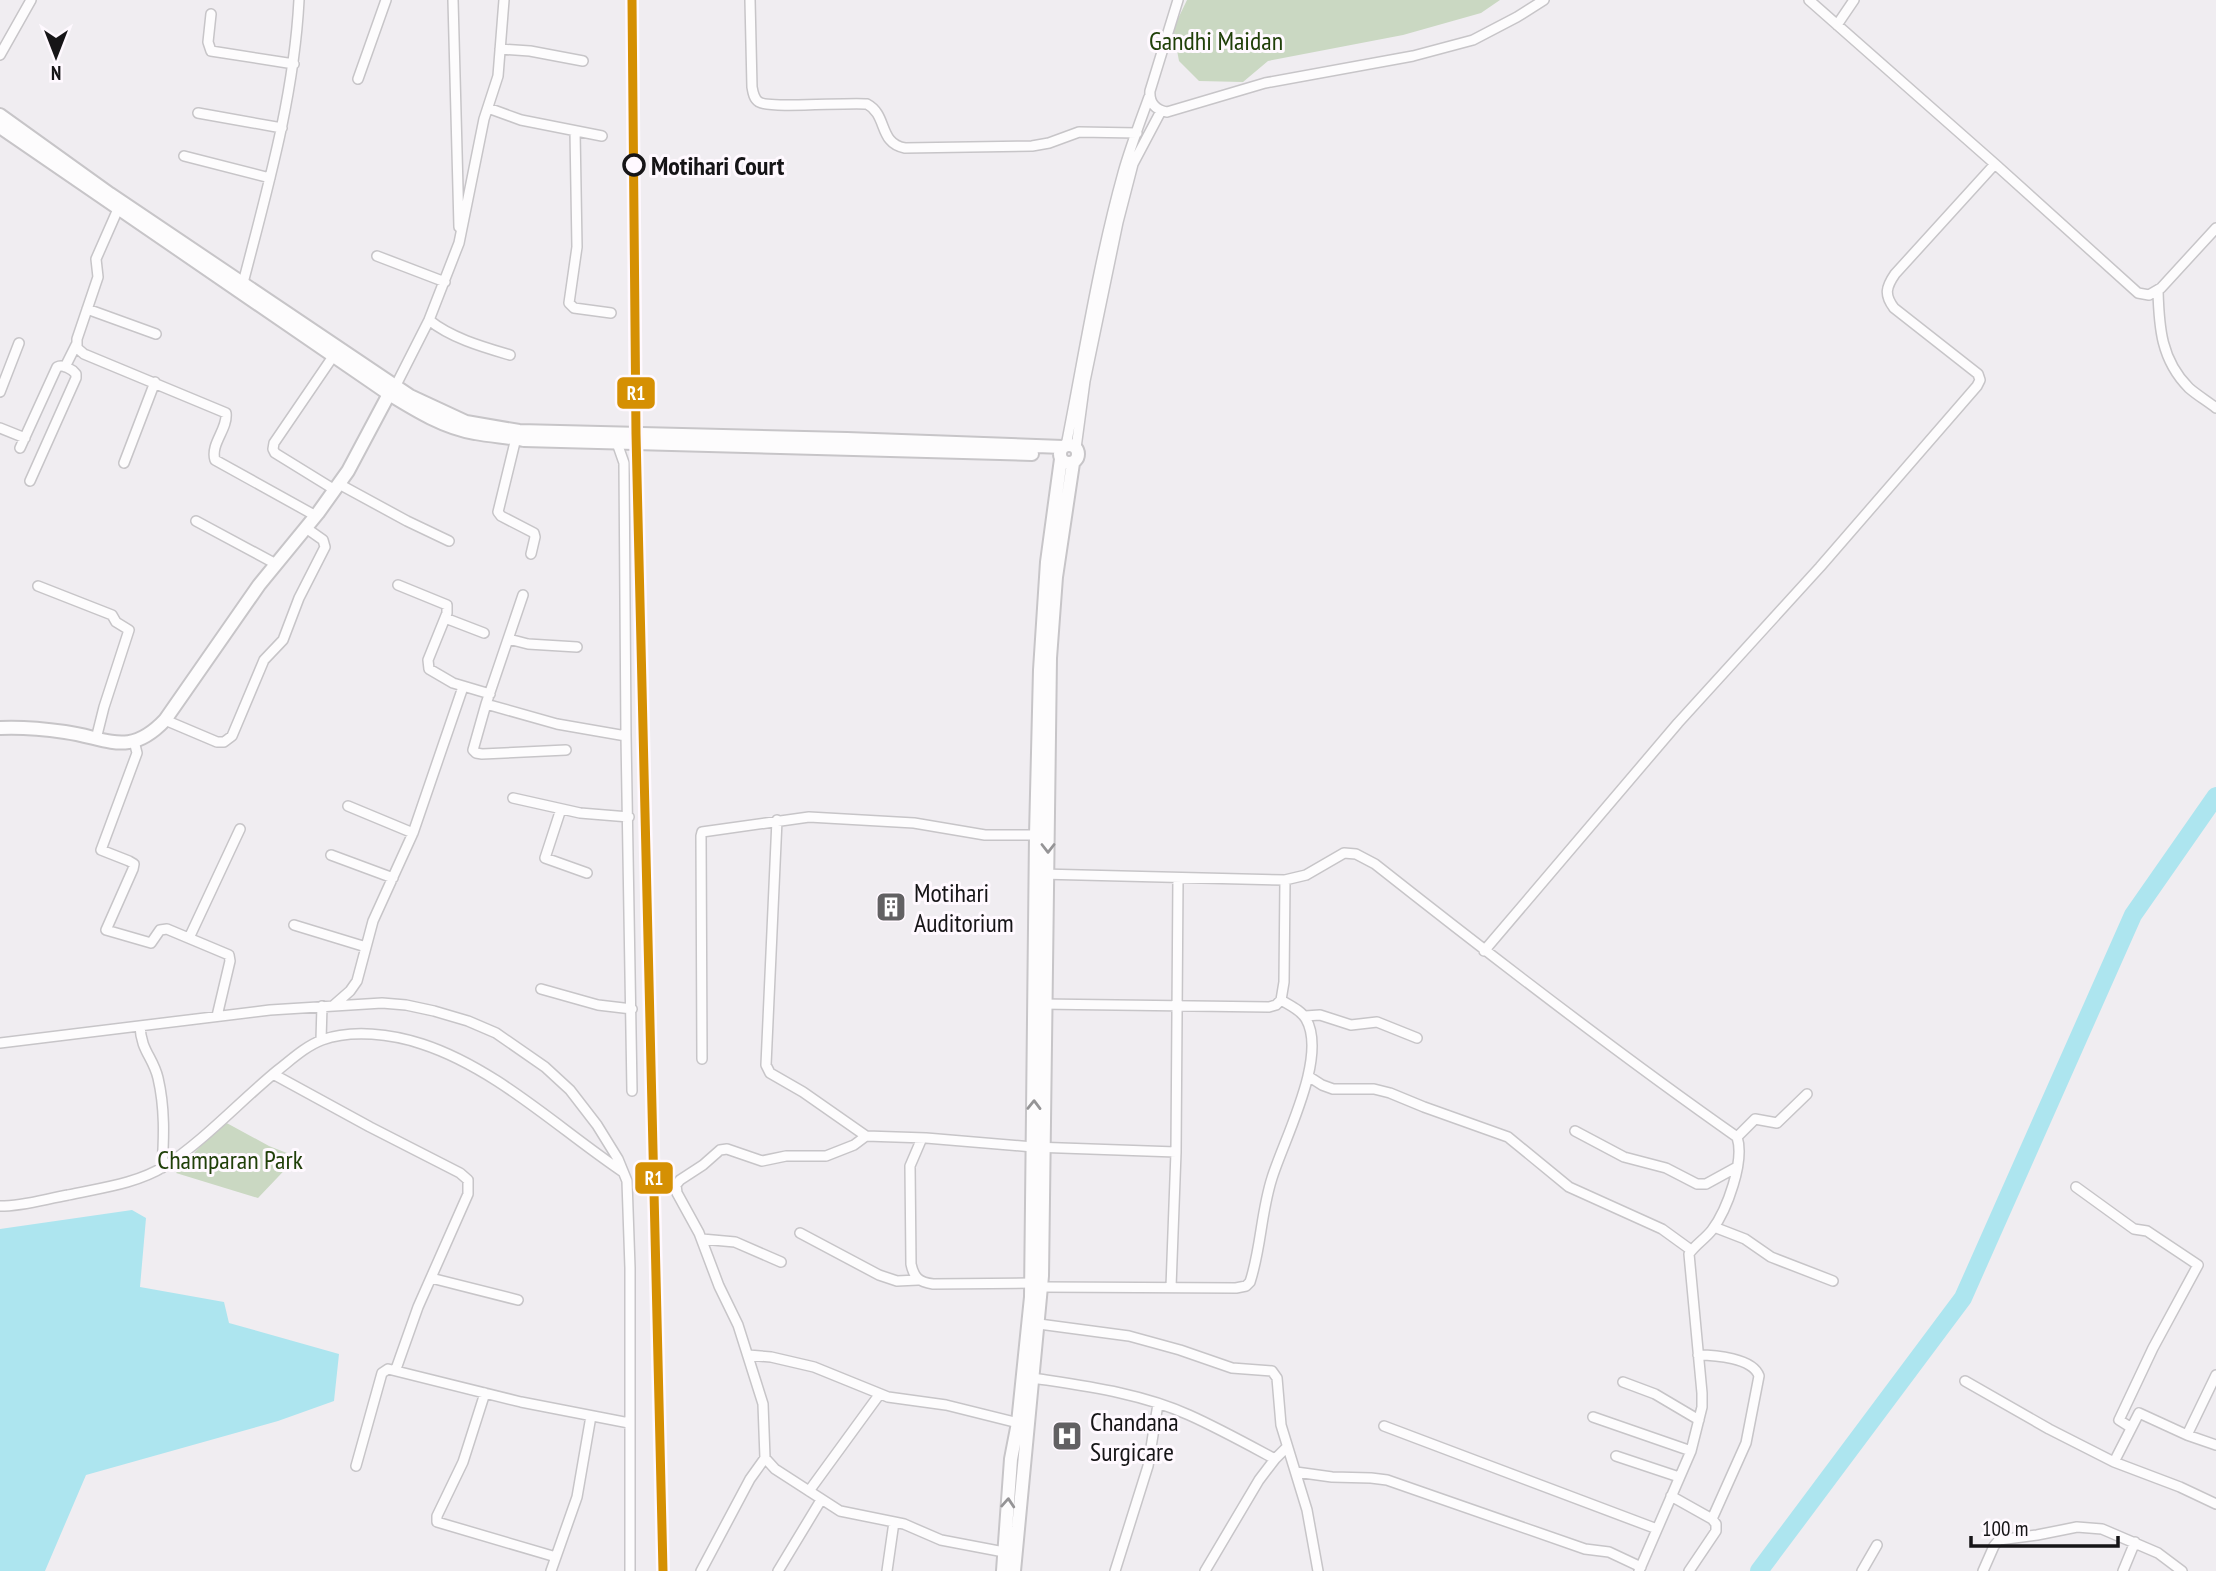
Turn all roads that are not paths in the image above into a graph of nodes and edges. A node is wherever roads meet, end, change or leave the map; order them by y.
1 (31, 0) edge
2 (299, 0) edge
3 (386, 0) edge
4 (453, 0) edge
5 (504, 0) edge
6 (750, 0) edge
7 (1178, 0) edge
8 (1544, 0) edge
9 (1809, 0) edge
10 (1854, 0) edge
11 (211, 14) dead end
12 (1837, 25) junction
13 (500, 49) junction
14 (0, 55) edge
15 (583, 61) dead end
16 (294, 64) junction
17 (358, 79) dead end
18 (1150, 96) junction
19 (488, 108) junction
20 (1161, 111) junction
21 (198, 113) dead end
22 (0, 115) edge
23 (0, 127) edge
24 (282, 128) junction
25 (575, 131) junction
26 (1137, 133) junction
27 (602, 136) dead end
28 (184, 156) dead end
29 (1995, 164) junction
30 (270, 178) junction
31 (118, 209) junction
32 (2216, 228) edge
33 (459, 243) junction
34 (377, 256) dead end
35 (445, 282) junction
36 (243, 283) junction
37 (2158, 291) junction
38 (87, 309) junction
39 (611, 313) dead end
40 (429, 320) junction
41 (156, 334) dead end
42 (19, 343) dead end
43 (76, 345) junction
44 (334, 355) junction
45 (510, 355) dead end
46 (65, 367) junction
47 (155, 382) junction
48 (393, 390) junction
49 (0, 392) edge
50 (2216, 408) edge
51 (0, 428) edge
52 (25, 438) junction
53 (516, 438) junction
54 (617, 443) junction
55 (20, 448) dead end
56 (1067, 453) junction
57 (124, 463) dead end
58 (30, 481) dead end
59 (337, 487) junction
60 (316, 516) junction
61 (196, 521) dead end
62 (306, 528) junction
63 (449, 541) dead end
64 (531, 554) dead end
65 (276, 564) junction
66 (398, 585) dead end
67 (38, 586) dead end
68 (523, 595) dead end
69 (445, 618) junction
70 (484, 633) dead end
71 (509, 639) junction
72 (577, 647) dead end
73 (463, 687) junction
74 (490, 694) junction
75 (486, 704) junction
76 (165, 720) junction
77 (0, 728) edge
78 (626, 736) junction
79 (96, 738) junction
80 (134, 741) junction
81 (566, 750) dead end
82 (513, 797) dead end
83 (348, 806) dead end
84 (561, 809) junction
85 (629, 817) junction
86 (777, 820) junction
87 (240, 829) dead end
88 (413, 832) junction
89 (1036, 835) junction
90 (331, 855) dead end
91 (587, 873) dead end
92 (1042, 874) junction
93 (393, 878) junction
94 (1178, 878) junction
95 (1284, 880) junction
96 (294, 925) dead end
97 (189, 939) junction
98 (366, 947) junction
99 (1484, 951) junction
100 (541, 989) dead end
101 (1281, 1000) junction
102 (1041, 1004) junction
103 (334, 1005) junction
104 (322, 1006) junction
105 (1177, 1007) junction
106 (632, 1009) junction
107 (217, 1016) junction
108 (1305, 1016) junction
109 (140, 1026) junction
110 (1417, 1038) dead end
111 (321, 1040) junction
112 (0, 1043) edge
113 (702, 1059) dead end
114 (273, 1074) junction
115 (1308, 1076) junction
116 (632, 1091) dead end
117 (1807, 1094) dead end
118 (1575, 1131) dead end
119 (866, 1136) junction
120 (1737, 1137) junction
121 (922, 1138) junction
122 (1039, 1147) junction
123 (1176, 1152) junction
124 (1737, 1167) junction
125 (162, 1168) junction
126 (625, 1173) junction
127 (2076, 1186) dead end
128 (0, 1206) edge
129 (1714, 1227) junction
130 (800, 1233) dead end
131 (702, 1239) junction
132 (1691, 1250) junction
133 (781, 1262) dead end
134 (431, 1278) junction
135 (918, 1280) junction
136 (1833, 1280) dead end
137 (1037, 1285) junction
138 (1171, 1287) junction
139 (518, 1300) dead end
140 (1039, 1324) junction
141 (748, 1355) junction
142 (1698, 1355) junction
143 (396, 1369) junction
144 (1033, 1378) junction
145 (1965, 1381) dead end
146 (2215, 1381) edge
147 (1623, 1382) dead end
148 (485, 1392) junction
149 (879, 1395) junction
150 (1158, 1404) junction
151 (591, 1416) junction
152 (1593, 1417) dead end
153 (1699, 1420) junction
154 (629, 1423) junction
155 (1018, 1423) junction
156 (1384, 1426) dead end
157 (2130, 1427) junction
158 (2187, 1435) junction
159 (2216, 1445) edge
160 (1287, 1447) junction
161 (1690, 1451) junction
162 (1616, 1455) dead end
163 (765, 1458) junction
164 (1275, 1459) junction
165 (2114, 1462) junction
166 (356, 1466) dead end
167 (1296, 1472) junction
168 (1679, 1477) junction
169 (809, 1491) junction
170 (1671, 1496) junction
171 (821, 1500) junction
172 (2216, 1504) edge
173 (1712, 1519) junction
174 (894, 1522) junction
175 (1657, 1529) junction
176 (2135, 1542) junction
177 (1877, 1545) dead end
178 (1004, 1552) junction
179 (556, 1557) junction
180 (1640, 1569) edge
181 (551, 1571) edge
182 (630, 1571) edge
183 (701, 1571) edge
184 (778, 1571) edge
185 (887, 1571) edge
186 (1003, 1571) edge
187 (1014, 1571) edge
188 (1115, 1571) edge
189 (1205, 1571) edge
190 (1318, 1571) edge
191 (1689, 1571) edge
192 (1861, 1571) edge
193 (1983, 1571) edge
194 (2123, 1571) edge
195 (2182, 1571) edge

1 - 14 street
2 - 16 street
3 - 17 street
4 - 33 street
5 - 13 street
6 - 26 street
7 - 18 street
8 - 20 street
9 - 12 street
10 - 12 street
11 - 16 street
12 - 29 street
13 - 15 street
13 - 19 street
16 - 24 street
18 - 20 street
18 - 26 street
19 - 25 street
19 - 33 street
20 - 56 street
21 - 24 street
22 - 36 main road
23 - 31 main road
24 - 30 street
25 - 27 street
25 - 39 street
26 - 56 street
28 - 30 street
29 - 37 street
29 - 99 street
30 - 36 street
31 - 38 street
31 - 44 main road
32 - 37 street
33 - 35 street
34 - 35 street
35 - 40 street
36 - 48 main road
37 - 50 street
38 - 41 street
38 - 43 street
40 - 45 street
40 - 48 street
42 - 49 street
43 - 46 street
43 - 47 street
44 - 48 main road
44 - 59 street
46 - 52 street
46 - 58 street
47 - 57 street
47 - 60 street
48 - 53 main road
48 - 56 main road
48 - 59 main road
51 - 52 street
52 - 55 street
53 - 54 main road
53 - 64 street
54 - 56 main road
54 - 78 street
56 - 89 main road
56 -> 92 main road
59 - 60 main road
59 - 63 street
60 - 62 main road
61 - 65 street
62 - 65 main road
62 - 76 street
65 - 76 main road
66 - 69 street
67 - 79 street
68 - 71 street
69 - 70 street
69 - 73 street
71 - 72 street
71 - 74 street
73 - 74 street
73 - 88 street
74 - 75 street
75 - 78 street
75 - 81 street
76 - 80 main road
77 - 79 main road
78 - 85 street
79 - 80 main road
80 - 97 street
82 - 84 street
83 - 88 street
84 - 85 street
84 - 91 street
85 - 106 street
86 - 89 street
86 - 113 street
86 - 119 street
87 - 97 street
88 - 93 street
89 - 92 main road
90 - 93 street
92 - 94 street
92 - 102 main road
93 - 98 street
94 - 95 street
94 - 105 street
95 - 99 street
95 - 101 street
96 - 98 street
97 - 107 street
98 - 103 street
99 - 120 street
100 - 106 street
101 - 105 street
101 - 108 street
102 - 105 street
102 - 122 main road
103 - 104 street
103 - 126 street
104 - 107 street
104 - 111 street
105 - 123 street
106 - 116 street
107 - 109 street
108 - 110 street
108 - 115 street
109 - 112 street
109 - 125 street
111 - 114 street
111 - 126 street
114 - 125 street
114 - 134 street
115 - 132 street
115 - 138 street
117 - 120 street
118 - 124 street
119 - 121 street
119 - 131 street
120 - 124 street
121 - 122 street
121 - 135 street
122 - 123 street
122 - 137 main road
123 - 138 street
124 - 129 street
125 - 128 street
126 - 154 street
127 - 157 street
129 - 132 street
129 - 136 street
130 - 135 street
131 - 133 street
131 - 141 street
132 - 142 street
134 - 139 street
134 - 143 street
135 - 137 street
137 - 138 street
137 - 140 main road
137 - 155 main road
140 - 144 main road
140 - 160 street
141 - 149 street
141 - 163 street
142 - 153 street
142 - 173 street
143 - 148 street
143 - 166 street
144 - 150 street
144 - 187 main road
145 - 165 street
146 - 158 street
147 - 153 street
148 - 151 street
148 - 179 street
149 - 155 street
149 - 169 street
150 - 164 street
150 - 188 street
151 - 154 street
151 - 179 street
152 - 161 street
153 - 161 street
154 - 182 street
178 -> 155 main road
156 - 175 street
157 - 158 street
157 - 165 street
158 - 159 street
160 - 164 street
160 - 167 street
161 - 168 street
162 - 168 street
163 - 169 street
163 - 183 street
164 - 189 street
165 - 172 street
167 - 180 street
167 - 190 street
168 - 170 street
169 - 171 street
170 - 173 street
170 - 175 street
171 - 174 street
171 - 184 street
173 - 191 street
174 - 178 street
174 - 185 street
175 - 180 street
176 - 193 street
176 - 194 street
176 - 195 street
177 - 192 street
178 - 186 main road
179 - 181 street

